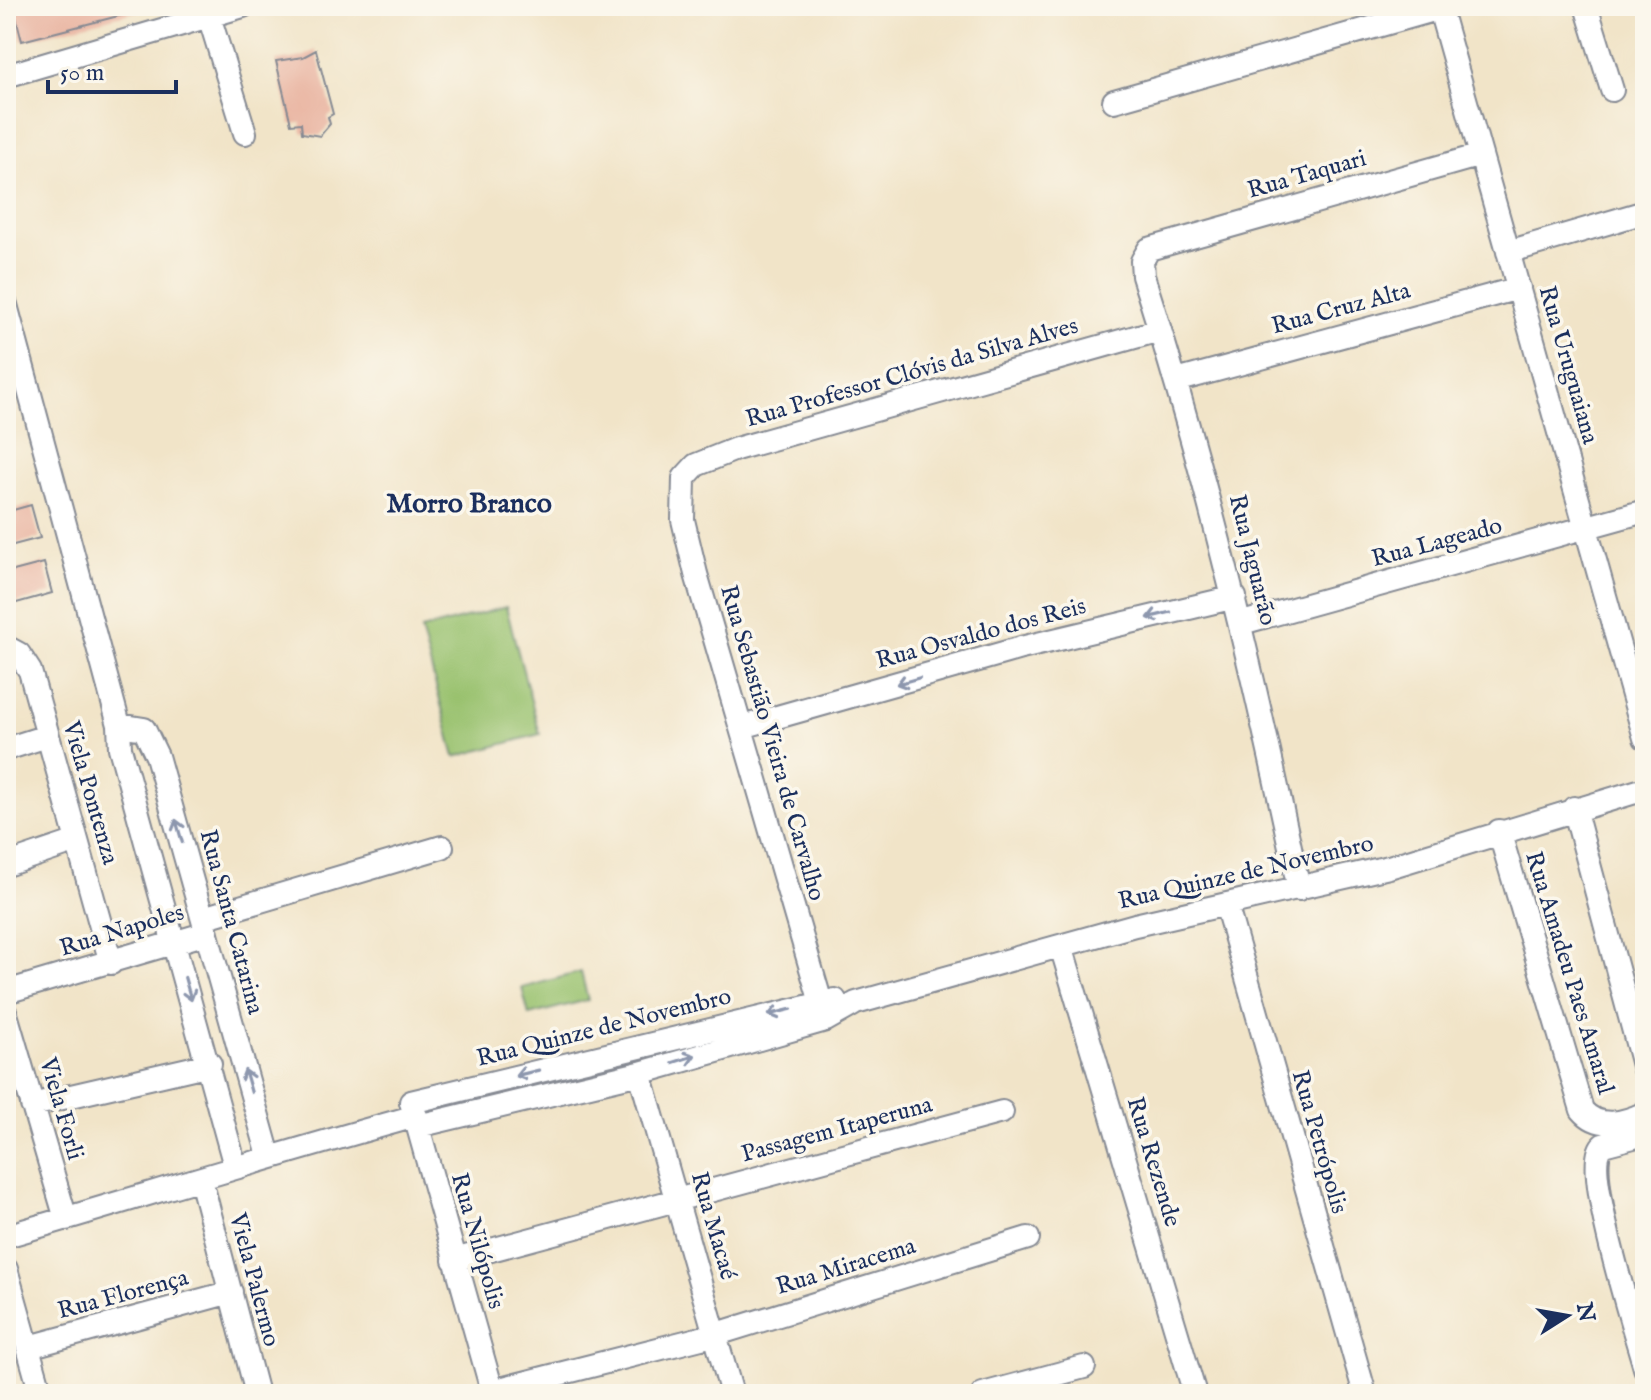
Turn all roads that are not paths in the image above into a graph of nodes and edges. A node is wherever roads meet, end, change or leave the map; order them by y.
1 (243, 6) edge
2 (1586, 6) edge
3 (1442, 7) edge
4 (209, 16) junction
5 (6, 76) edge
6 (1612, 90) dead end
7 (1114, 101) dead end
8 (245, 133) dead end
9 (1481, 155) junction
10 (1645, 212) edge
11 (1149, 249) joint
12 (1508, 252) junction
13 (1519, 288) junction
14 (6, 305) edge
15 (1160, 330) junction
16 (1176, 381) junction
17 (684, 478) joint
18 (1645, 511) edge
19 (1588, 528) junction
20 (1235, 597) junction
21 (1242, 623) junction
22 (6, 647) edge
23 (119, 725) junction
24 (742, 727) junction
25 (47, 736) junction
26 (1645, 738) edge
27 (6, 749) edge
28 (1645, 789) edge
29 (1574, 808) junction
30 (1499, 831) junction
31 (77, 841) junction
32 (442, 847) dead end
33 (6, 865) edge
34 (1299, 889) junction
35 (1226, 904) junction
36 (205, 926) junction
37 (175, 943) junction
38 (1061, 946) junction
39 (111, 963) junction
40 (6, 992) edge
41 (823, 1011) junction
42 (6, 1014) edge
43 (606, 1054) junction
44 (210, 1064) junction
45 (640, 1073) junction
46 (1645, 1073) edge
47 (612, 1078) junction
48 (32, 1105) junction
49 (1002, 1112) dead end
50 (1645, 1113) edge
51 (415, 1115) junction
52 (1645, 1134) edge
53 (269, 1156) junction
54 (235, 1166) junction
55 (201, 1180) junction
56 (679, 1200) junction
57 (66, 1219) junction
58 (6, 1236) edge
59 (1028, 1238) dead end
60 (454, 1260) junction
61 (6, 1269) edge
62 (231, 1292) junction
63 (717, 1334) junction
64 (29, 1347) junction
65 (1084, 1367) dead end
66 (1645, 1368) edge
67 (493, 1393) edge
68 (41, 1394) edge
69 (257, 1394) edge
70 (732, 1394) edge
71 (983, 1394) edge
72 (1195, 1394) edge
73 (1365, 1394) edge

1 - 4 street
2 - 6 street
3 - 7 street
3 - 9 street, Rua Uruguaiana
4 - 5 street
4 - 8 street
9 - 11 street, Rua Taquari
9 - 12 street, Rua Uruguaiana
10 - 12 street
11 - 15 street, Rua Jaguarão
12 - 13 street, Rua Uruguaiana
13 - 16 street, Rua Cruz Alta
13 - 19 street, Rua Uruguaiana
14 - 23 street
15 - 16 street, Rua Jaguarão
15 - 17 street, Rua Professor Clóvis da Silva Alves
16 - 20 street, Rua Jaguarão
17 - 24 street, Rua Sebastião Vieira de Carvalho
18 - 19 street, Rua Lageado
19 - 21 street, Rua Lageado
19 - 26 street, Rua Uruguaiana
20 - 21 street, Rua Jaguarão
20 -> 24 street, Rua Osvaldo dos Reis
21 - 34 street, Rua Jaguarão
22 - 25 street, Viela Pontenza
36 -> 23 street, Rua Santa Catarina
23 - 37 street
24 - 41 street, Rua Sebastião Vieira de Carvalho
25 - 27 street
25 - 31 street, Viela Pontenza
28 - 29 street, Rua Quinze de Novembro
29 - 30 street, Rua Quinze de Novembro
29 - 46 street
30 - 34 street, Rua Quinze de Novembro
30 - 50 street, Rua Amadeu Paes Amaral
31 - 33 street
31 - 39 street, Viela Pontenza
32 - 36 street, Rua Napoles
34 - 35 street, Rua Quinze de Novembro
35 - 38 street, Rua Quinze de Novembro
35 - 73 street, Rua Petrópolis
36 - 37 street, Rua Napoles
53 -> 36 street, Rua Santa Catarina
37 - 39 street, Rua Napoles
37 -> 44 street
38 - 41 street, Rua Quinze de Novembro
38 - 72 street, Rua Rezende
39 - 40 street, Rua Napoles
41 -> 43 street, Rua Quinze de Novembro
45 -> 41 street, Rua Quinze de Novembro
42 - 48 street, Viela Forli
43 - 47 street
43 -> 51 street, Rua Quinze de Novembro
44 - 48 street
44 - 54 street
45 - 47 street, Rua Quinze de Novembro
45 - 56 street, Rua Macaé
47 - 51 street, Rua Quinze de Novembro
48 - 57 street, Viela Forli
49 - 56 street, Passagem Itaperuna
51 - 53 street, Rua Quinze de Novembro
51 - 60 street, Rua Nilópolis
52 - 66 street
53 - 54 street, Rua Quinze de Novembro
54 - 55 street, Rua Quinze de Novembro
55 - 57 street, Rua Quinze de Novembro
55 - 62 street, Viela Palermo
56 - 60 street, Passagem Itaperuna
56 - 63 street, Rua Macaé
57 - 58 street, Rua Quinze de Novembro
59 - 63 street, Rua Miracema
60 - 67 street, Rua Nilópolis
61 - 64 street
62 - 64 street, Rua Florença
62 - 69 street, Viela Palermo
63 - 67 street, Rua Miracema
63 - 70 street, Rua Macaé
64 - 68 street
65 - 71 street

